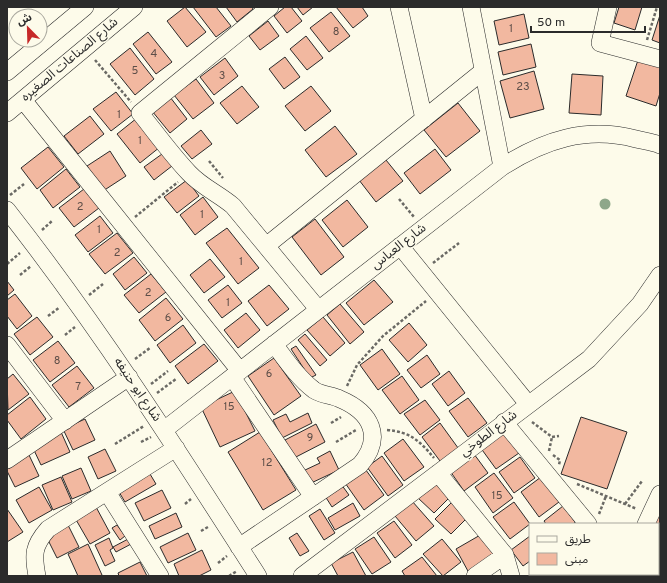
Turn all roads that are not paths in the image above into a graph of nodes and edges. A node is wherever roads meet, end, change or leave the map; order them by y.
1 (85, 7) edge
2 (134, 7) edge
3 (270, 7) edge
4 (399, 7) edge
5 (471, 7) edge
6 (608, 7) edge
7 (660, 59) edge
8 (483, 71) junction
9 (7, 72) edge
10 (22, 100) junction
11 (7, 113) edge
12 (424, 119) junction
13 (660, 145) edge
14 (502, 167) junction
15 (7, 210) edge
16 (266, 246) junction
17 (400, 246) junction
18 (660, 275) edge
19 (318, 309) junction
20 (274, 344) junction
21 (7, 345) edge
22 (236, 374) junction
23 (129, 378) junction
24 (525, 407) junction
25 (65, 421) junction
26 (504, 422) junction
27 (160, 424) junction
28 (176, 448) junction
29 (7, 460) edge
30 (440, 471) junction
31 (107, 492) junction
32 (660, 494) edge
33 (313, 497) junction
34 (648, 519) edge
35 (593, 520) edge
36 (239, 547) junction
37 (505, 555) junction
38 (37, 576) edge
39 (160, 576) edge
40 (258, 576) edge
41 (302, 576) edge
42 (475, 576) edge
43 (511, 576) edge

1 - 9 street
2 - 10 street, شارع الصناعات الصغيره
3 - 16 street
4 - 12 street
5 - 8 street
6 - 7 street
8 - 12 street
8 - 14 street
10 - 11 street, شارع الصناعات الصغيره
10 - 22 street
12 - 16 street
13 - 14 street, شارع العباس
14 - 17 street, شارع العباس
15 - 23 street, شارع ابو حنيفه
16 - 19 street
17 - 19 street, شارع العباس
17 - 24 street
18 - 24 street, شارع الطوخي
19 - 20 street, شارع العباس
20 - 22 street, شارع العباس
20 - 33 street
21 - 25 street
22 - 27 street, شارع العباس
22 - 33 street
23 - 25 street
23 - 27 street, شارع ابو حنيفه
24 - 26 street, شارع الطوخي
25 - 29 street
26 - 30 street, شارع الطوخي
26 - 35 street
27 - 28 street, شارع ابو حنيفه
28 - 31 street
28 - 36 street, شارع ابو حنيفه
30 - 37 street
30 - 41 street, شارع الطوخي
31 - 38 street
31 - 39 street
32 - 34 street
33 - 36 street
36 - 40 street, شارع ابو حنيفه
37 - 42 street
37 - 43 street

